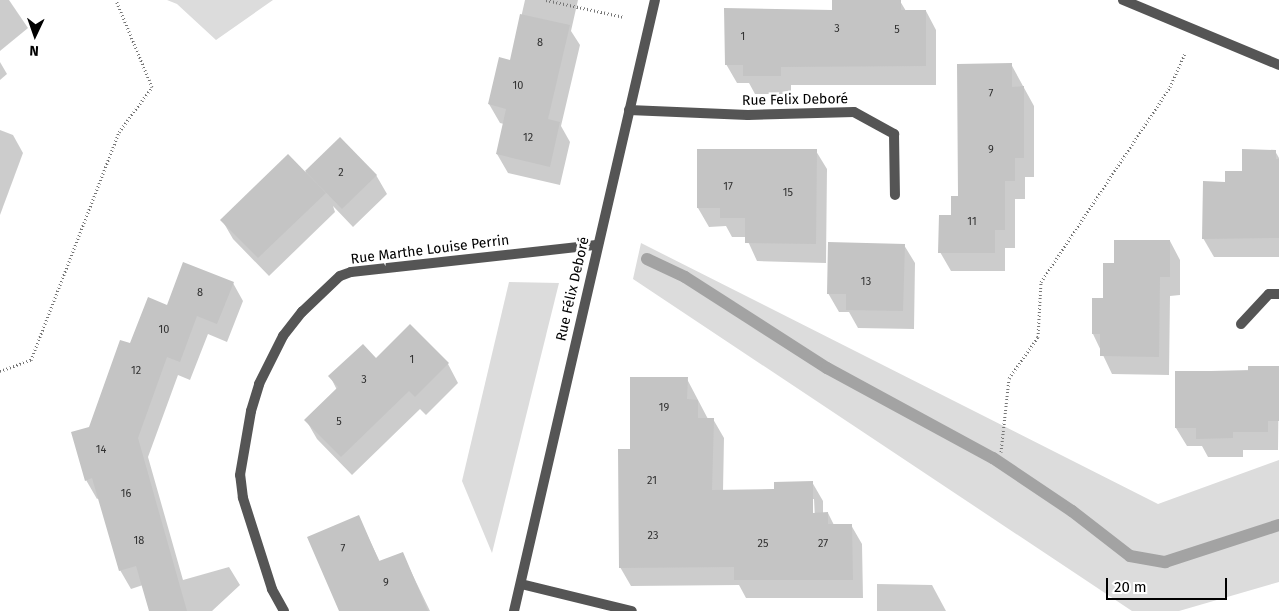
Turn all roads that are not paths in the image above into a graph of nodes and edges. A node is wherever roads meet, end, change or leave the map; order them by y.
1 (654, 0) edge
2 (1123, 0) edge
3 (1279, 65) edge
4 (629, 110) junction
5 (895, 195) dead end
6 (597, 245) junction
7 (1279, 294) edge
8 (1241, 324) dead end
9 (521, 584) junction
10 (284, 611) edge
11 (514, 611) edge
12 (632, 611) edge

1 - 4 street, Rue Félix Deboré
2 - 3 street
4 - 5 street, Rue Felix Deboré
4 - 6 street, Rue Félix Deboré
6 - 9 street, Rue Félix Deboré
6 - 10 street, Rue Marthe Louise Perrin
7 - 8 street
9 - 11 street, Rue Félix Deboré
9 - 12 street

